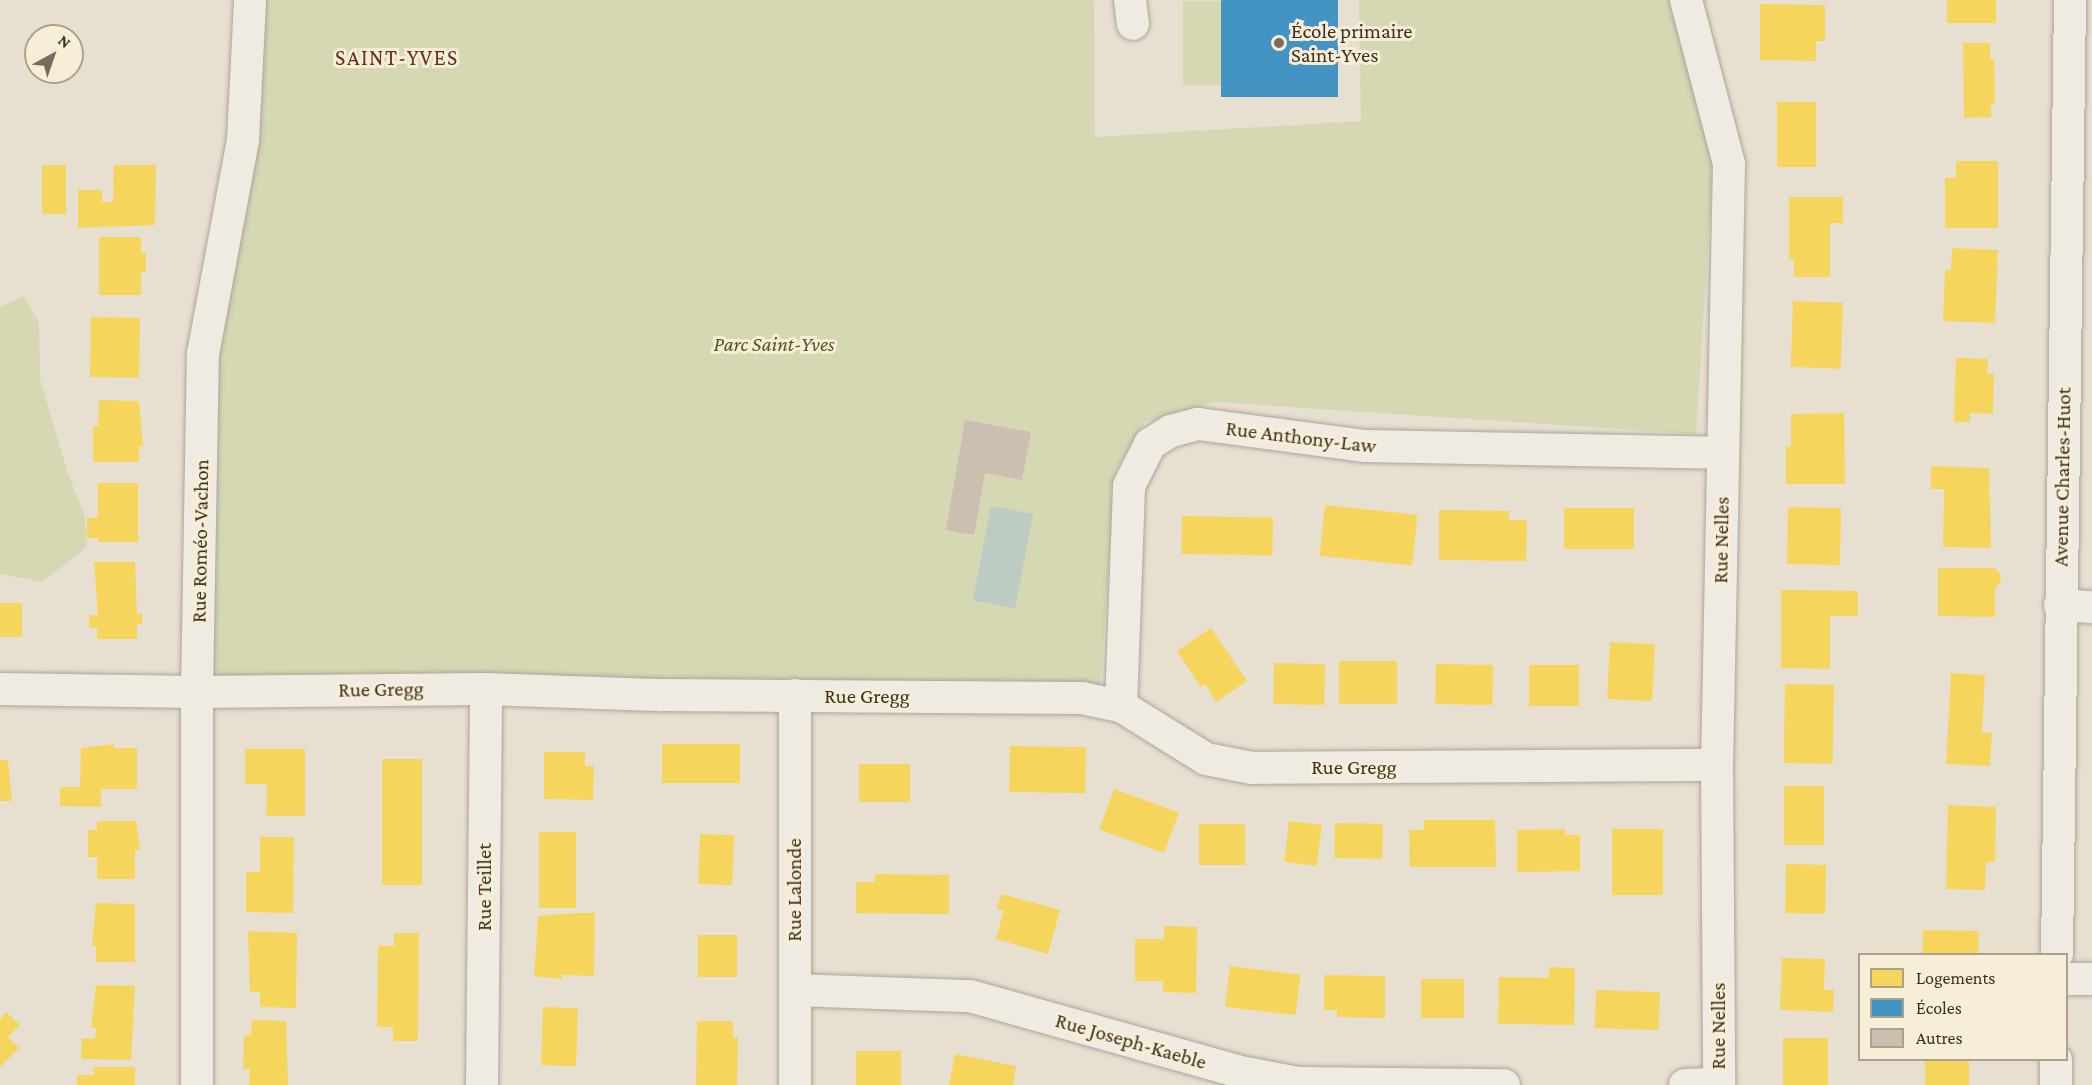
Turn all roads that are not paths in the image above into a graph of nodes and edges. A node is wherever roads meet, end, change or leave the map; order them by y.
1 (250, 0) edge
2 (1686, 0) edge
3 (2070, 0) edge
4 (1723, 453) junction
5 (2060, 605) junction
6 (2092, 607) edge
7 (0, 689) edge
8 (486, 689) junction
9 (197, 692) junction
10 (795, 695) junction
11 (1122, 706) junction
12 (1717, 765) junction
13 (2057, 953) edge
14 (2068, 979) edge
15 (2092, 979) edge
16 (795, 990) junction
17 (2056, 1061) edge
18 (1719, 1084) edge
19 (197, 1085) edge
20 (482, 1085) edge
21 (795, 1085) edge
22 (1504, 1085) edge
23 (1685, 1085) edge
24 (2056, 1085) edge

1 - 9 street, Rue Roméo-Vachon
2 - 4 street, Rue Nelles
3 - 5 street, Avenue Charles-Huot
4 - 11 street, Rue Anthony-Law
4 - 12 street, Rue Nelles
5 - 6 street
5 - 13 street, Avenue Charles-Huot
7 - 9 street, Rue Gregg
8 - 9 street, Rue Gregg
8 - 10 street, Rue Gregg
8 - 20 street, Rue Teillet
9 - 19 street, Rue Roméo-Vachon
10 - 11 street, Rue Gregg
10 - 16 street, Rue Lalonde
11 - 12 street, Rue Gregg
12 - 18 street, Rue Nelles
14 - 15 street
16 - 21 street, Rue Lalonde
16 - 22 street, Rue Joseph-Kaeble
17 - 24 street
18 - 23 street

